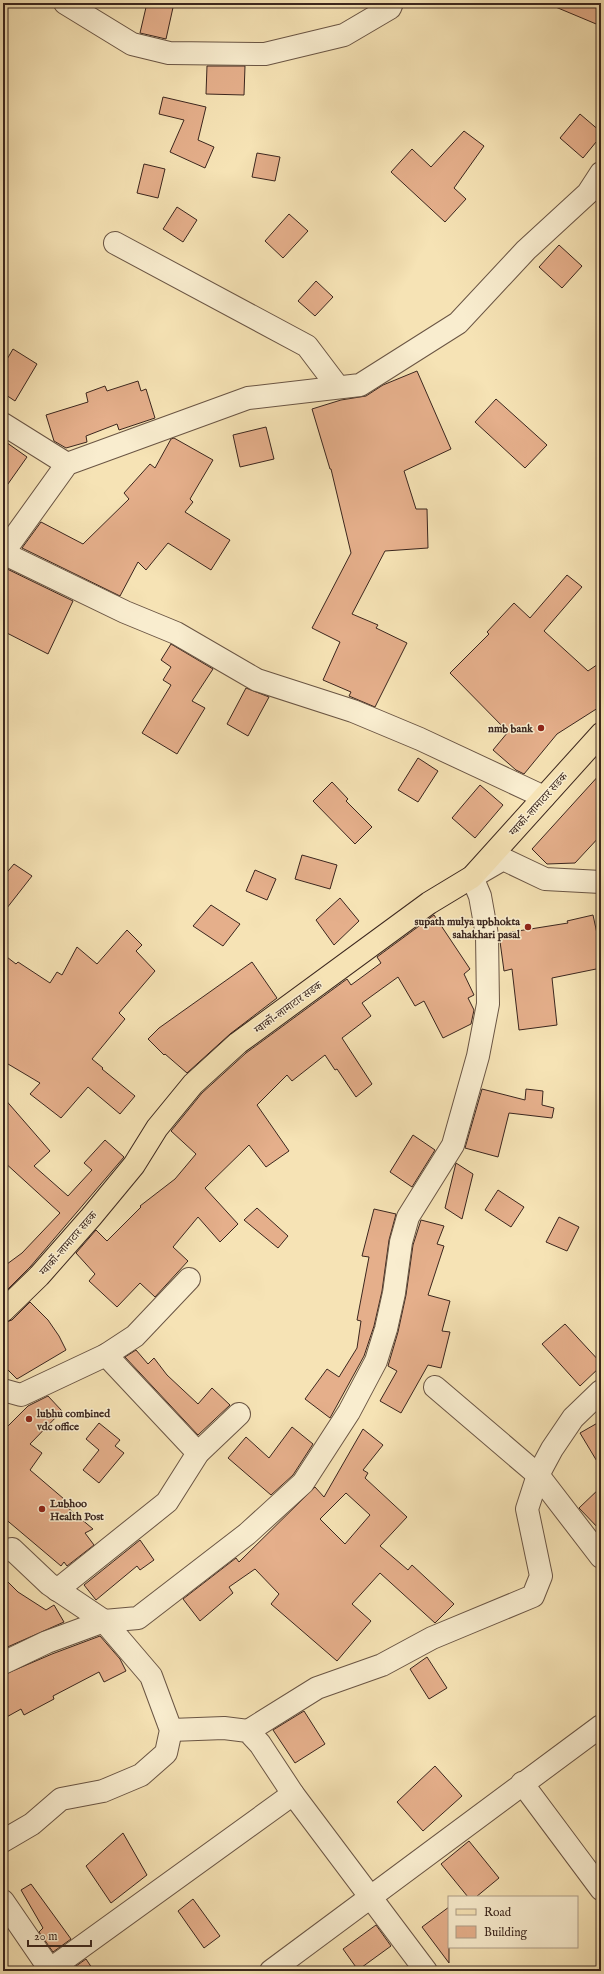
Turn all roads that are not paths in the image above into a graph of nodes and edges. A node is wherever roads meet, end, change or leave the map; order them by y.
1 (65, 3) edge
2 (392, 3) edge
3 (601, 173) edge
4 (115, 243) dead end
5 (338, 387) junction
6 (3, 424) edge
7 (67, 464) junction
8 (3, 553) edge
9 (601, 734) edge
10 (544, 797) junction
11 (472, 876) junction
12 (601, 882) edge
13 (189, 1279) dead end
14 (3, 1311) edge
15 (106, 1355) junction
16 (435, 1387) dead end
17 (3, 1390) edge
18 (601, 1391) edge
19 (239, 1414) dead end
20 (198, 1453) junction
21 (538, 1475) junction
22 (3, 1551) edge
23 (601, 1557) edge
24 (57, 1590) junction
25 (104, 1621) junction
26 (3, 1663) edge
27 (601, 1726) edge
28 (171, 1730) junction
29 (248, 1731) junction
30 (522, 1783) junction
31 (293, 1794) junction
32 (3, 1841) edge
33 (601, 1889) edge
34 (369, 1897) junction
35 (3, 1901) edge
36 (50, 1970) edge
37 (272, 1971) edge
38 (426, 1971) edge

1 - 2 street
3 - 5 street
4 - 5 street
5 - 7 street
6 - 7 street
7 - 8 street
8 - 10 street
9 - 10 main road, ग्वार्को-लामाटार सडक
10 - 11 main road, ग्वार्को-लामाटार सडक
11 - 12 street
11 - 14 main road, ग्वार्को-लामाटार सडक
11 - 25 street
13 - 15 street
15 - 17 street
15 - 20 street
16 - 21 street
18 - 21 street
19 - 20 street
20 - 24 street
21 - 23 street
21 - 29 street
22 - 24 street
24 - 25 street
25 - 26 street
25 - 28 street
27 - 30 street
28 - 29 street
28 - 32 street
29 - 31 street
30 - 33 street
30 - 34 street
31 - 34 street
31 - 36 street
34 - 37 street
34 - 38 street
35 - 36 street

